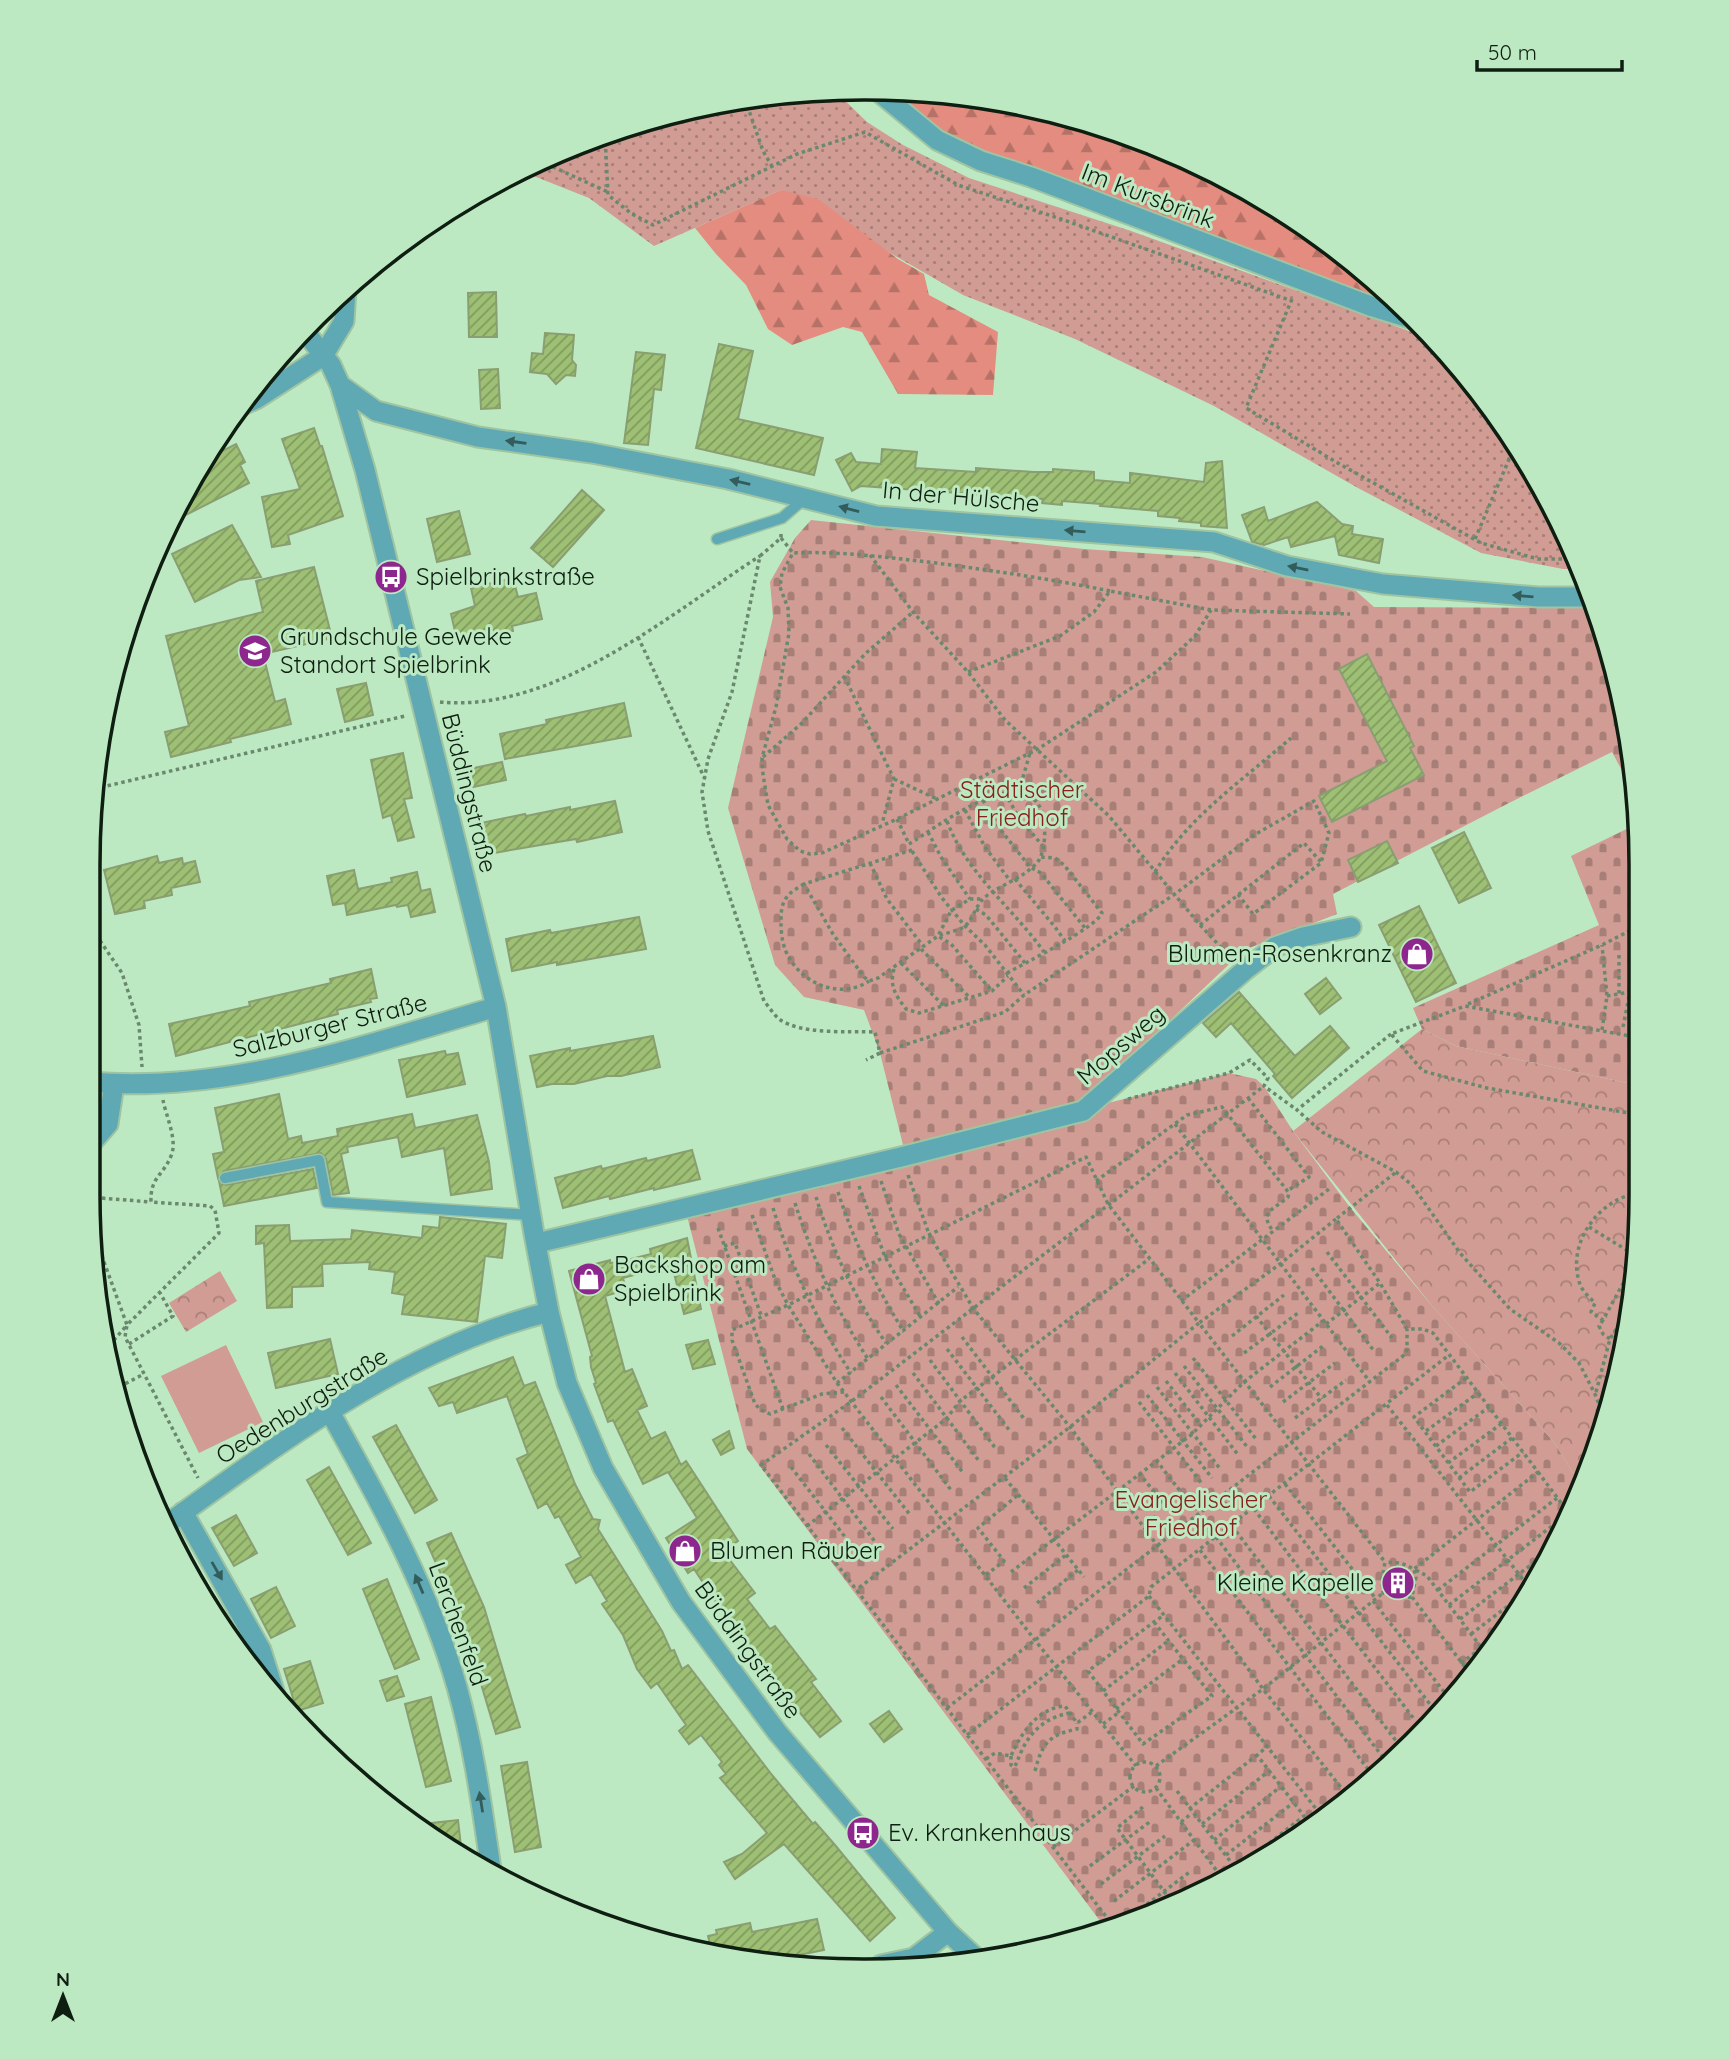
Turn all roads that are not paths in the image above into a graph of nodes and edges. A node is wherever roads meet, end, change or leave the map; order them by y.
1 (888, 100) edge
2 (345, 304) edge
3 (1394, 313) edge
4 (310, 339) edge
5 (323, 356) junction
6 (340, 385) junction
7 (260, 396) edge
8 (806, 498) junction
9 (717, 539) dead end
10 (1581, 597) edge
11 (1351, 927) dead end
12 (496, 1007) junction
13 (100, 1083) edge
14 (114, 1084) junction
15 (100, 1133) edge
16 (225, 1178) dead end
17 (531, 1214) junction
18 (537, 1243) junction
19 (549, 1312) junction
20 (330, 1412) junction
21 (174, 1519) edge
22 (268, 1672) edge
23 (490, 1861) edge
24 (948, 1932) junction
25 (970, 1952) edge
26 (914, 1958) edge

1 - 3 street, Im Kursbrink
2 - 5 street
4 - 5 street, Büddingstraße
5 - 6 street, Büddingstraße
5 - 7 street
8 -> 6 street, In der Hülsche
6 - 12 street, Büddingstraße
8 - 9 lane
10 -> 8 street, In der Hülsche
11 - 18 street, Mopsweg
12 - 14 street, Salzburger Straße
12 - 17 street, Büddingstraße
13 - 14 street, Salzburger Straße
14 - 15 street
16 - 17 lane
17 - 18 street, Büddingstraße
18 - 19 street, Büddingstraße
19 - 20 street, Oedenburgstraße
19 - 24 street, Büddingstraße
20 - 21 street, Oedenburgstraße
23 -> 20 street, Lerchenfeld
21 -> 22 street
24 - 25 street, Büddingstraße
24 - 26 street

